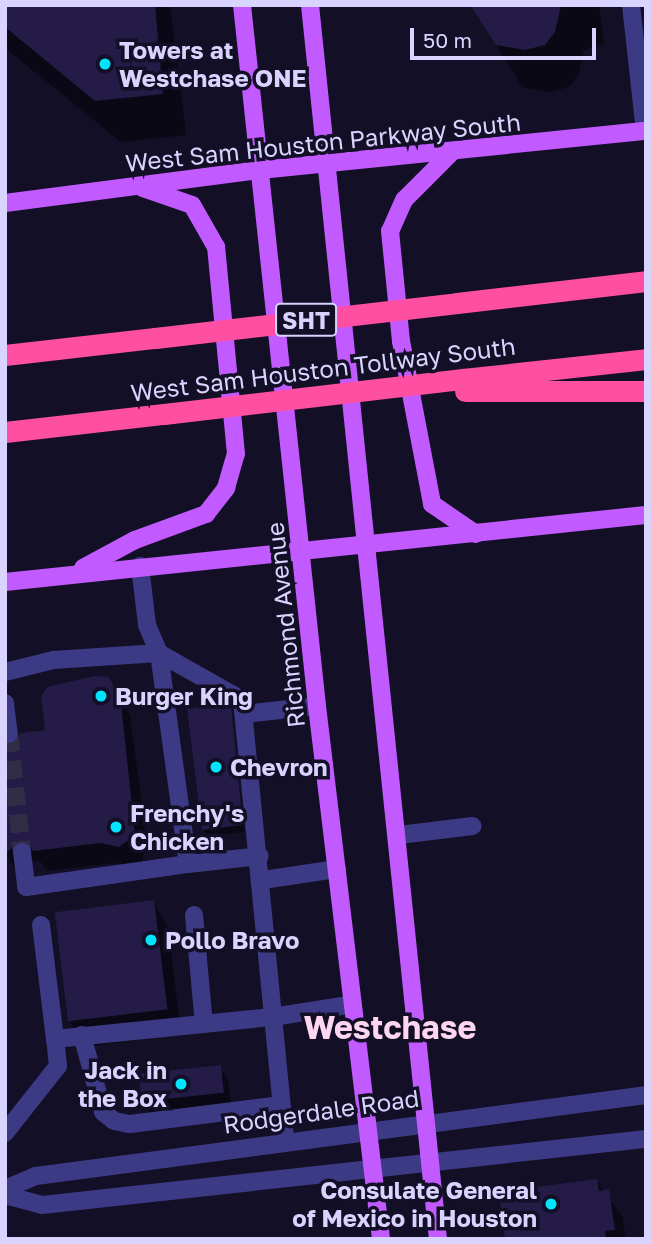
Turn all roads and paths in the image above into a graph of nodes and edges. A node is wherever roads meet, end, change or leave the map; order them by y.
1 (242, 5) edge
2 (310, 5) edge
3 (631, 5) edge
4 (645, 131) edge
5 (451, 153) junction
6 (326, 164) junction
7 (260, 170) junction
8 (140, 187) junction
9 (5, 203) edge
10 (644, 280) edge
11 (5, 355) edge
12 (646, 359) edge
13 (464, 385) junction
14 (646, 391) edge
15 (5, 432) edge
16 (646, 515) edge
17 (475, 534) junction
18 (369, 544) junction
19 (300, 551) junction
20 (140, 566) junction
21 (77, 572) junction
22 (5, 582) edge
23 (159, 653) junction
24 (7, 672) edge
25 (5, 697) edge
26 (5, 703) edge
27 (317, 706) junction
28 (244, 714) junction
29 (9, 734) dead end
30 (472, 826) dead end
31 (399, 835) junction
32 (22, 852) tunnel mouth
33 (260, 856) junction
34 (188, 864) junction
35 (337, 869) junction
36 (262, 880) junction
37 (194, 915) dead end
38 (41, 925) dead end
39 (353, 1004) junction
40 (273, 1017) junction
41 (204, 1024) junction
42 (82, 1035) junction
43 (55, 1039) junction
44 (646, 1095) edge
45 (280, 1105) junction
46 (426, 1121) junction
47 (368, 1128) junction
48 (5, 1133) edge
49 (646, 1139) edge
50 (285, 1142) junction
51 (430, 1163) junction
52 (372, 1170) junction
53 (5, 1189) edge
54 (5, 1195) edge
55 (381, 1239) edge
56 (438, 1239) edge

1 - 7 main road, Richmond Avenue
2 - 6 main road
3 - 4 street
4 - 5 main road, West Sam Houston Parkway South
5 - 6 main road, West Sam Houston Parkway South
5 - 17 main road
6 - 7 main road, West Sam Houston Parkway South
6 - 18 main road
7 - 8 main road, West Sam Houston Parkway South
7 - 19 main road, Richmond Avenue
8 - 9 main road, West Sam Houston Parkway South
8 - 21 main road
10 - 11 highway, West Sam Houston Tollway South / SHT, bridge
12 - 13 highway, West Sam Houston Tollway South
13 - 14 highway
13 - 15 highway, West Sam Houston Tollway South, bridge
16 - 17 main road
17 - 18 main road
18 - 19 main road
18 - 31 main road
19 - 20 main road
19 - 27 main road, Richmond Avenue
20 - 21 main road
20 - 23 street
21 - 22 main road
23 - 24 street
23 - 28 street
23 - 34 street
24 - 25 street
26 - 29 street
27 - 28 street
27 - 35 main road, Richmond Avenue
28 - 33 street
30 - 31 street
31 - 46 main road
32 - 34 street
33 - 34 street
33 - 36 street
35 - 36 street
35 - 39 main road, Richmond Avenue
36 - 40 street
37 - 41 street
38 - 43 street
39 - 40 street
39 - 47 main road, Richmond Avenue
40 - 41 street
40 - 45 street
41 - 42 street
42 - 43 street
42 - 45 street
43 - 48 street
44 - 46 street, Rodgerdale Road
45 - 50 street
46 - 47 street, Rodgerdale Road
46 - 51 main road
47 - 50 street, Rodgerdale Road
47 - 52 main road, Richmond Avenue
49 - 51 street
50 - 53 street, Rodgerdale Road
51 - 52 street
51 - 56 main road
52 - 54 street
52 - 55 main road, Richmond Avenue

